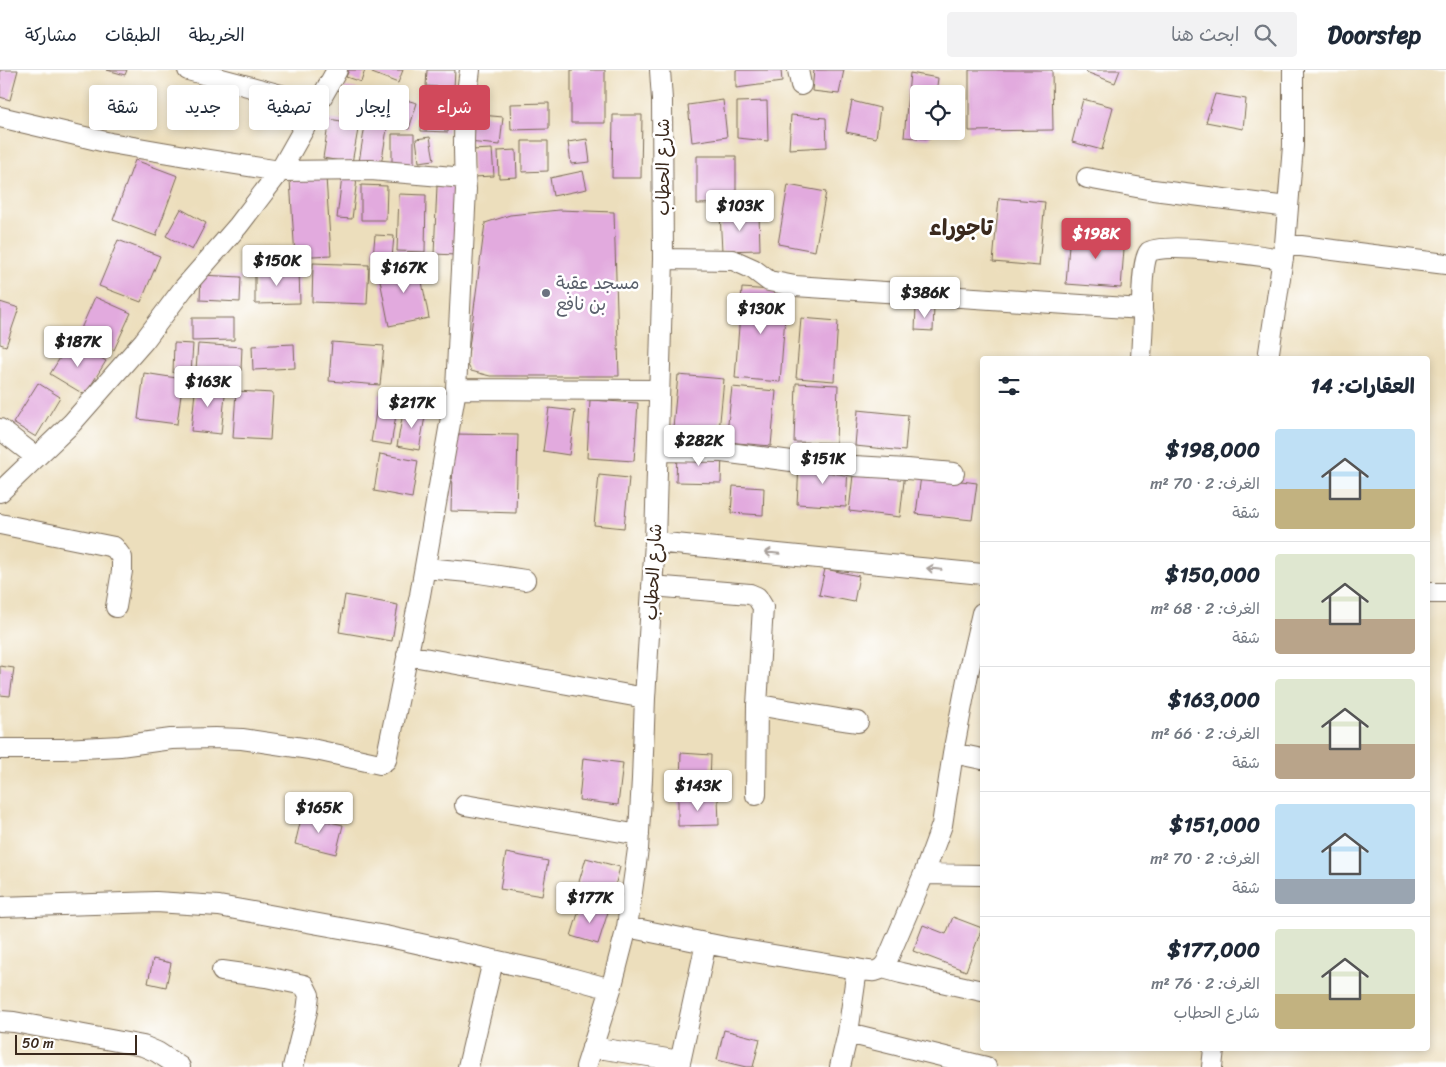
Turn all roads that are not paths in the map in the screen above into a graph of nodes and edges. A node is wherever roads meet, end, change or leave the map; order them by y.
1 (188, 70) edge
2 (336, 70) edge
3 (470, 70) edge
4 (660, 70) edge
5 (1293, 70) edge
6 (328, 85) edge
7 (249, 86) edge
8 (0, 118) edge
9 (303, 130) edge
10 (280, 171) junction
11 (465, 178) junction
12 (1086, 178) dead end
13 (1288, 207) junction
14 (1284, 251) junction
15 (663, 258) junction
16 (1446, 264) edge
17 (1142, 308) junction
18 (1140, 356) edge
19 (1268, 356) edge
20 (456, 389) junction
21 (659, 390) junction
22 (0, 429) edge
23 (658, 451) junction
24 (36, 457) junction
25 (954, 473) dead end
26 (0, 492) edge
27 (0, 524) edge
28 (655, 542) junction
29 (425, 568) junction
30 (980, 574) edge
31 (525, 580) dead end
32 (652, 586) junction
33 (1430, 593) edge
34 (1446, 593) edge
35 (116, 607) dead end
36 (980, 632) edge
37 (407, 655) junction
38 (976, 671) edge
39 (645, 698) junction
40 (757, 705) junction
41 (858, 722) dead end
42 (0, 749) edge
43 (953, 753) junction
44 (980, 759) edge
45 (756, 795) dead end
46 (465, 804) dead end
47 (639, 835) junction
48 (924, 874) junction
49 (980, 875) edge
50 (0, 907) edge
51 (627, 927) junction
52 (706, 943) junction
53 (493, 961) junction
54 (883, 968) junction
55 (858, 969) junction
56 (222, 971) dead end
57 (611, 989) junction
58 (980, 991) edge
59 (0, 1021) edge
60 (848, 1033) junction
61 (592, 1047) junction
62 (1214, 1051) edge
63 (679, 1064) edge
64 (180, 1067) edge
65 (293, 1067) edge
66 (468, 1067) edge
67 (586, 1067) edge
68 (840, 1067) edge
69 (986, 1067) edge
70 (1212, 1067) edge

1 - 7 street
2 - 6 street
3 - 11 street
4 - 15 street, شارع الحطاب
5 - 13 street
8 - 10 street
9 - 10 street
10 - 11 street
10 - 24 street
11 - 20 street
12 - 13 street
13 - 14 street
14 - 16 street
14 - 17 street
14 - 19 street
15 - 17 street
15 - 21 street, شارع الحطاب
17 - 18 street
20 - 21 street
20 - 29 street
21 - 23 street, شارع الحطاب
22 - 24 street
23 - 25 street
23 - 28 street, شارع الحطاب
24 - 26 street
27 - 35 street
30 -> 28 street
28 - 32 street, شارع الحطاب
29 - 31 street
29 - 37 street
32 - 39 street, شارع الحطاب
32 - 40 street
33 - 34 street
36 - 38 street
37 - 39 street
37 - 42 street
38 - 43 street
39 - 47 street, شارع الحطاب
40 - 41 street
40 - 45 street
43 - 44 street
43 - 48 street
46 - 47 street
47 - 51 street, شارع الحطاب
48 - 49 street
48 - 54 street
50 - 53 street
51 - 52 street
51 - 57 street, شارع الحطاب
52 - 55 street
52 - 63 street
53 - 57 street
53 - 66 street
54 - 55 street
54 - 58 street
55 - 60 street
56 - 65 street
57 - 61 street, شارع الحطاب
59 - 64 street
60 - 68 street
60 - 69 street
61 - 63 street
61 - 67 street, شارع الحطاب
62 - 70 street

